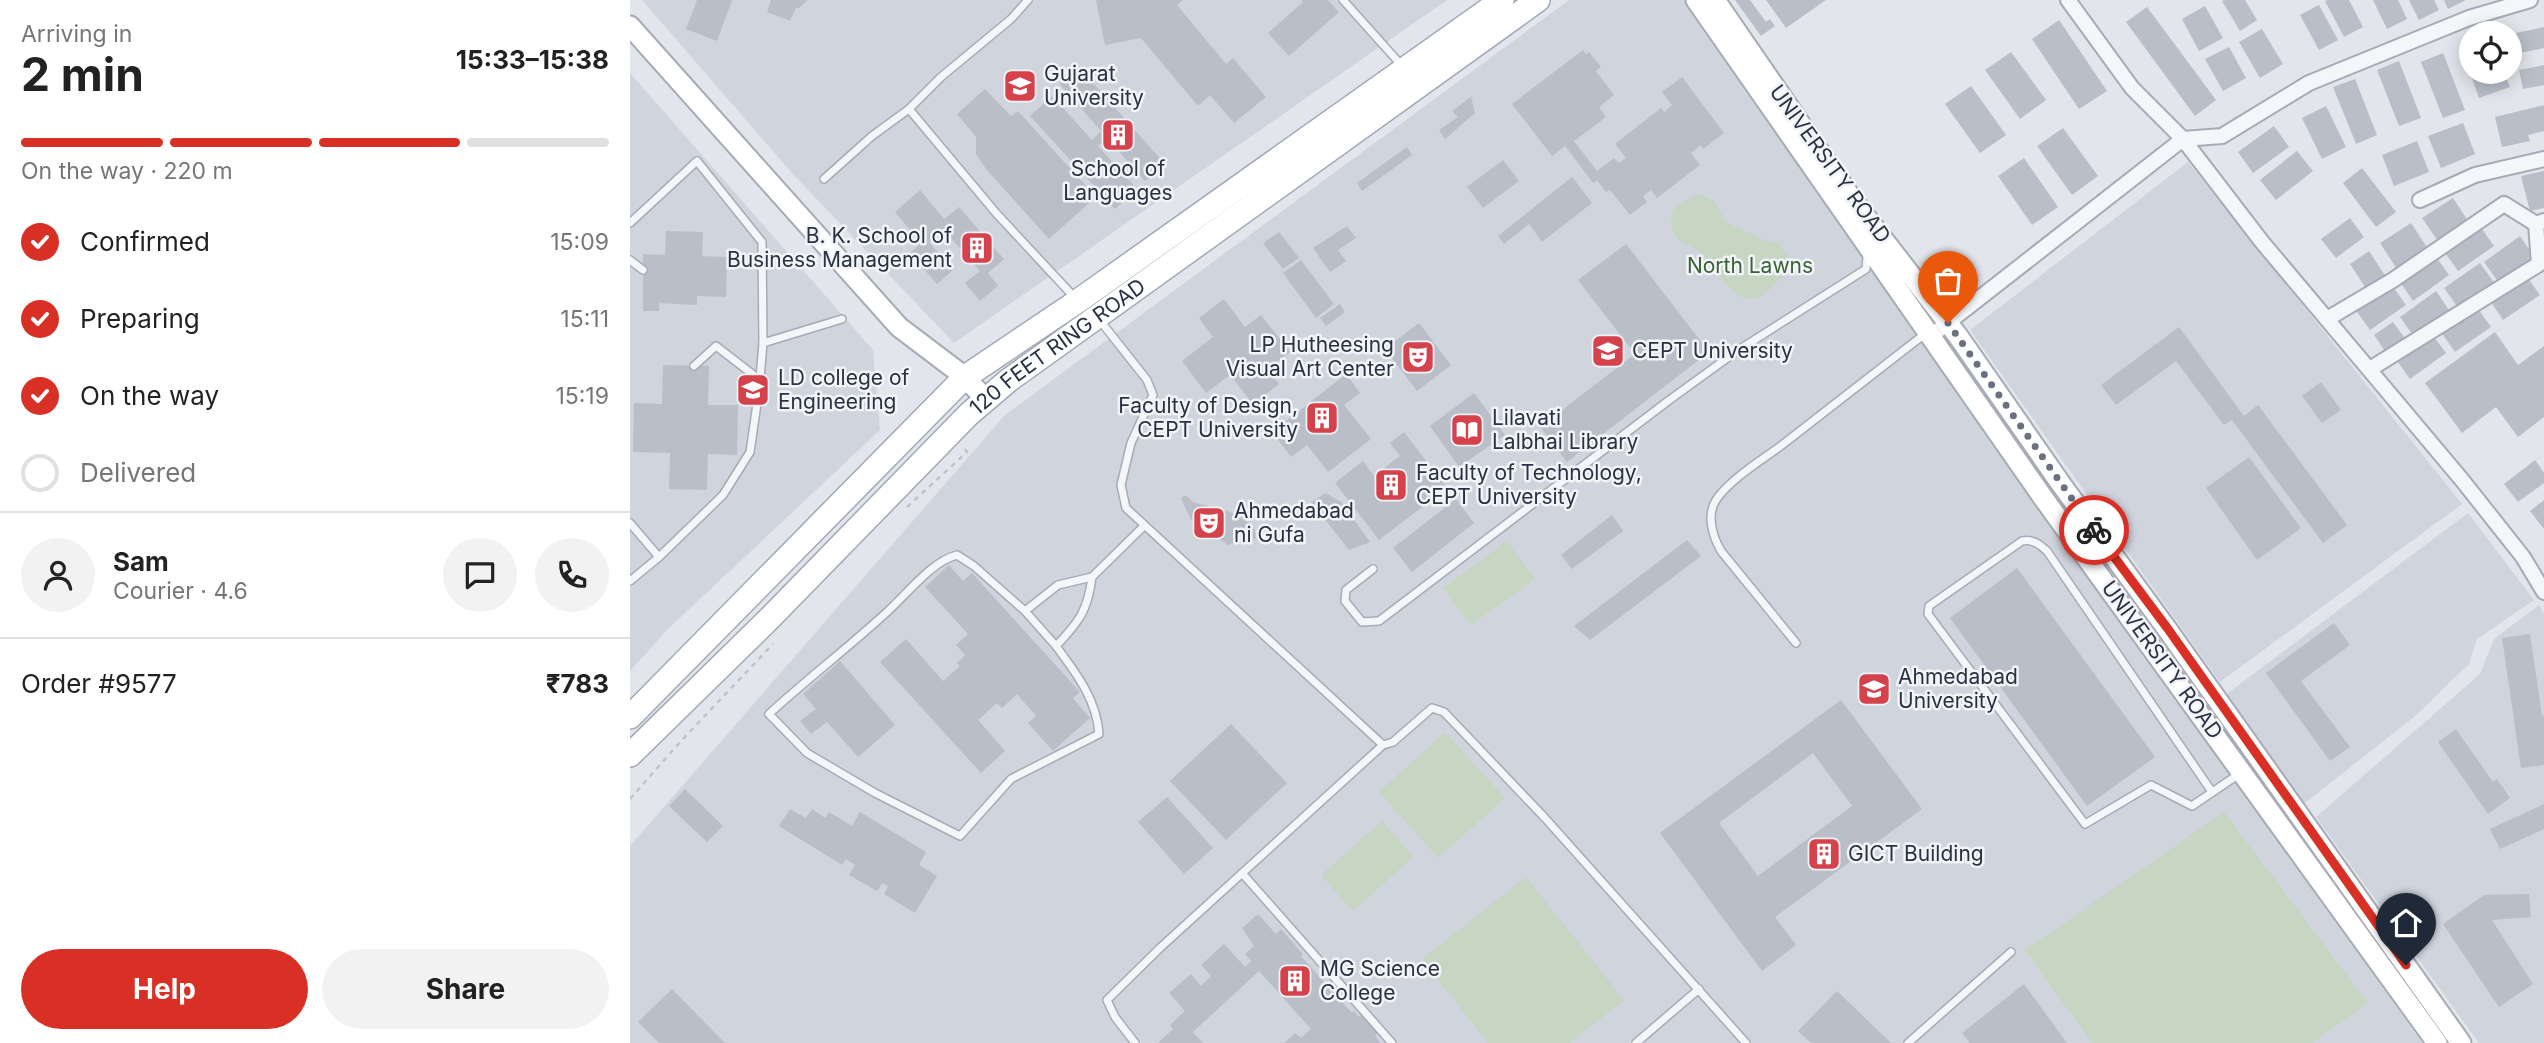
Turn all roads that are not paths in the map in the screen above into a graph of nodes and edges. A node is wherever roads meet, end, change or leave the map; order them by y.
1 (1028, 0) edge
2 (1343, 0) edge
3 (1502, 0) edge
4 (1538, 0) edge
5 (1696, 0) edge
6 (1715, 0) edge
7 (2068, 0) edge
8 (2530, 0) edge
9 (630, 26) edge
10 (1405, 71) junction
11 (909, 109) junction
12 (2183, 139) junction
13 (2544, 159) edge
14 (824, 179) dead end
15 (2420, 200) dead end
16 (2540, 222) edge
17 (630, 223) edge
18 (1872, 254) junction
19 (630, 260) edge
20 (643, 270) dead end
21 (1078, 301) junction
22 (1097, 316) junction
23 (842, 319) dead end
24 (2327, 319) junction
25 (1948, 323) junction
26 (1929, 334) junction
27 (763, 343) junction
28 (694, 366) dead end
29 (2370, 369) junction
30 (965, 377) junction
31 (760, 380) junction
32 (986, 400) junction
33 (630, 523) edge
34 (1144, 526) junction
35 (659, 557) junction
36 (1373, 569) dead end
37 (1092, 578) junction
38 (630, 581) edge
39 (2544, 593) edge
40 (1025, 611) junction
41 (1796, 643) dead end
42 (1056, 646) junction
43 (630, 717) edge
44 (1383, 745) junction
45 (630, 755) edge
46 (2243, 772) junction
47 (2212, 792) junction
48 (1242, 873) junction
49 (2011, 952) dead end
50 (1699, 989) junction
51 (1135, 1043) edge
52 (1392, 1043) edge
53 (1636, 1043) edge
54 (1746, 1043) edge
55 (1908, 1043) edge
56 (2437, 1043) edge
57 (2461, 1043) edge

1 - 11 lane
2 - 10 lane
3 - 10 main road, 120 FEET RING ROAD
4 - 22 main road, 120 FEET RING ROAD
5 - 18 street, UNIVERSITY ROAD
6 - 25 street, UNIVERSITY ROAD
7 - 12 street
8 - 12 street
9 - 30 street
10 - 21 main road, 120 FEET RING ROAD
11 - 14 lane
11 - 21 lane
12 - 24 street
12 - 25 street
13 - 15 street
16 - 24 street
16 - 29 street
17 - 27 lane
18 - 26 street, UNIVERSITY ROAD
18 - 36 lane
19 - 20 lane
21 - 30 main road, 120 FEET RING ROAD
22 - 32 main road, 120 FEET RING ROAD
22 - 34 lane
23 - 27 lane
24 - 29 street
25 - 26 street
25 - 57 street, UNIVERSITY ROAD
26 - 41 lane
26 - 46 street, UNIVERSITY ROAD
27 - 31 lane
28 - 31 lane
29 - 39 street
30 - 32 street
30 - 43 main road, 120 FEET RING ROAD
31 - 35 lane
32 - 45 main road, 120 FEET RING ROAD
33 - 35 lane
34 - 37 lane
34 - 44 lane
35 - 38 lane
37 - 40 lane
37 - 42 lane
40 - 42 lane
40 - 42 lane
44 - 48 lane
44 - 50 lane
46 - 47 lane
46 - 56 street, UNIVERSITY ROAD
47 - 47 lane
48 - 51 lane
48 - 52 lane
49 - 55 lane
50 - 53 lane
50 - 54 lane

